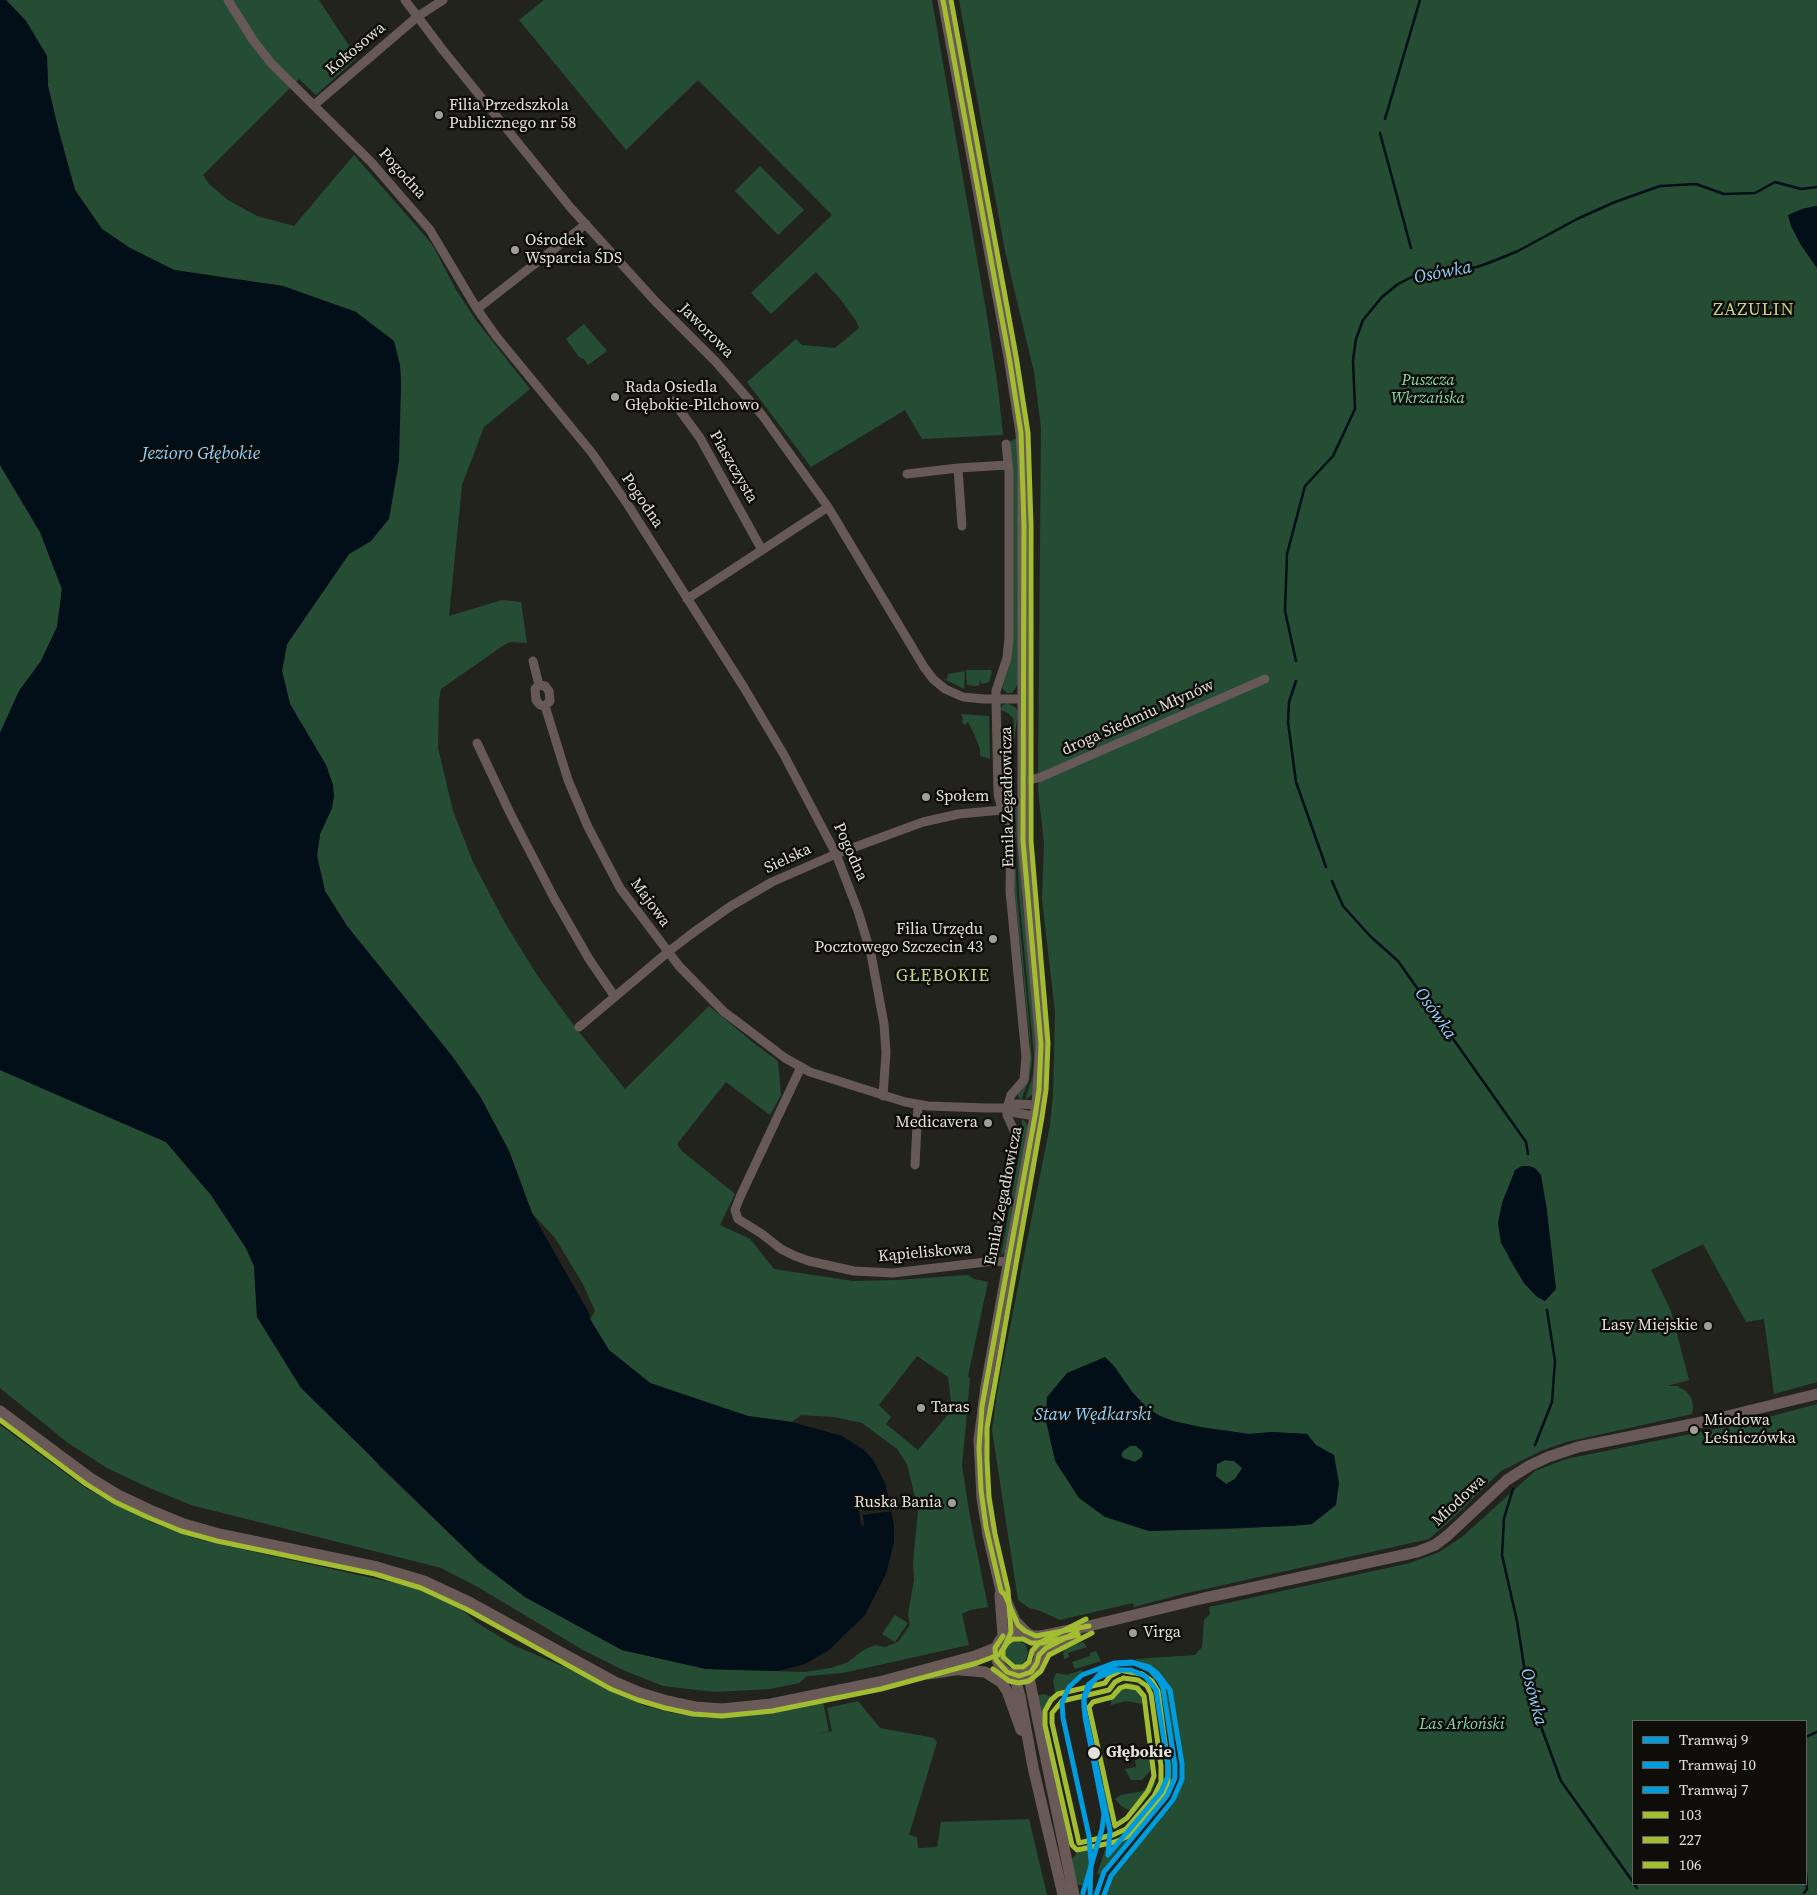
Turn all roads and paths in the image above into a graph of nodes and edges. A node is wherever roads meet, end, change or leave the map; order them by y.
1 (228, 0) edge
2 (405, 0) edge
3 (443, 0) edge
4 (943, 0) edge
5 (417, 17) junction
6 (314, 105) junction
7 (586, 224) junction
8 (477, 309) junction
9 (673, 401) dead end
10 (1006, 444) dead end
11 (1008, 465) junction
12 (958, 468) junction
13 (906, 474) dead end
14 (828, 507) junction
15 (962, 526) dead end
16 (762, 550) junction
17 (688, 599) junction
18 (533, 661) dead end
19 (1265, 679) dead end
20 (996, 699) junction
21 (1023, 699) junction
22 (477, 743) dead end
23 (1022, 782) junction
24 (1002, 810) junction
25 (836, 854) junction
26 (668, 952) junction
27 (615, 997) junction
28 (579, 1027) dead end
29 (800, 1067) junction
30 (883, 1096) junction
31 (918, 1105) junction
32 (1007, 1108) junction
33 (1036, 1111) junction
34 (915, 1165) dead end
35 (994, 1261) junction
36 (1008, 1262) junction
37 (1817, 1394) edge
38 (0, 1411) edge
39 (1001, 1592) junction
40 (1089, 1626) junction
41 (1029, 1633) junction
42 (1003, 1636) junction
43 (995, 1648) junction
44 (1039, 1655) junction
45 (998, 1663) junction
46 (961, 1670) junction
47 (1031, 1672) junction
48 (1011, 1674) junction
49 (879, 1682) junction
50 (1033, 1767) junction
51 (1063, 1895) edge
52 (1074, 1895) edge

1 - 6 street, Pogodna
2 - 5 street, Jaworowa
3 - 5 street, Kokosowa
4 - 21 main road, Emila Zegadłowicza
5 - 6 street, Kokosowa
5 - 7 street, Jaworowa
6 - 8 street, Pogodna
7 - 8 street
7 - 14 street, Jaworowa
8 - 17 street, Pogodna
9 - 16 street, Piaszczysta
10 - 11 street
11 - 12 street
11 - 20 street
12 - 13 street
12 - 15 street
14 - 16 street
14 - 20 street, Jaworowa
16 - 17 street
17 - 25 street, Pogodna
18 - 26 street, Majowa
19 - 23 street, droga Siedmiu Młynów
20 - 21 street, Jaworowa
20 - 24 street
21 - 23 main road, Emila Zegadłowicza
22 - 27 street
23 - 33 main road, Emila Zegadłowicza
24 - 25 street, Sielska
24 - 32 street
25 - 26 street, Sielska
25 - 30 street, Pogodna
26 - 27 street, Sielska
26 - 29 street, Majowa
27 - 28 street, Sielska
29 - 30 street, Majowa
29 - 35 street, Kąpieliskowa
30 - 31 street, Majowa
31 - 32 street, Majowa
31 - 34 street
32 - 33 street, Majowa
32 - 35 street
33 - 36 main road, Emila Zegadłowicza
35 - 36 street, Kąpieliskowa
36 - 39 main road, Emila Zegadłowicza
37 - 40 main road, Miodowa
38 - 49 main road
39 - 41 main road, Emila Zegadłowicza
39 - 42 main road, Emila Zegadłowicza
40 - 41 main road, Miodowa
40 - 44 main road, Miodowa
41 - 42 main road
41 - 44 main road
42 - 43 main road
43 - 45 main road
43 - 49 main road
44 - 47 main road
45 - 46 main road
45 - 48 main road
46 - 49 main road
46 - 50 main road
47 - 48 main road
47 - 52 main road
48 - 50 main road
50 - 51 main road

